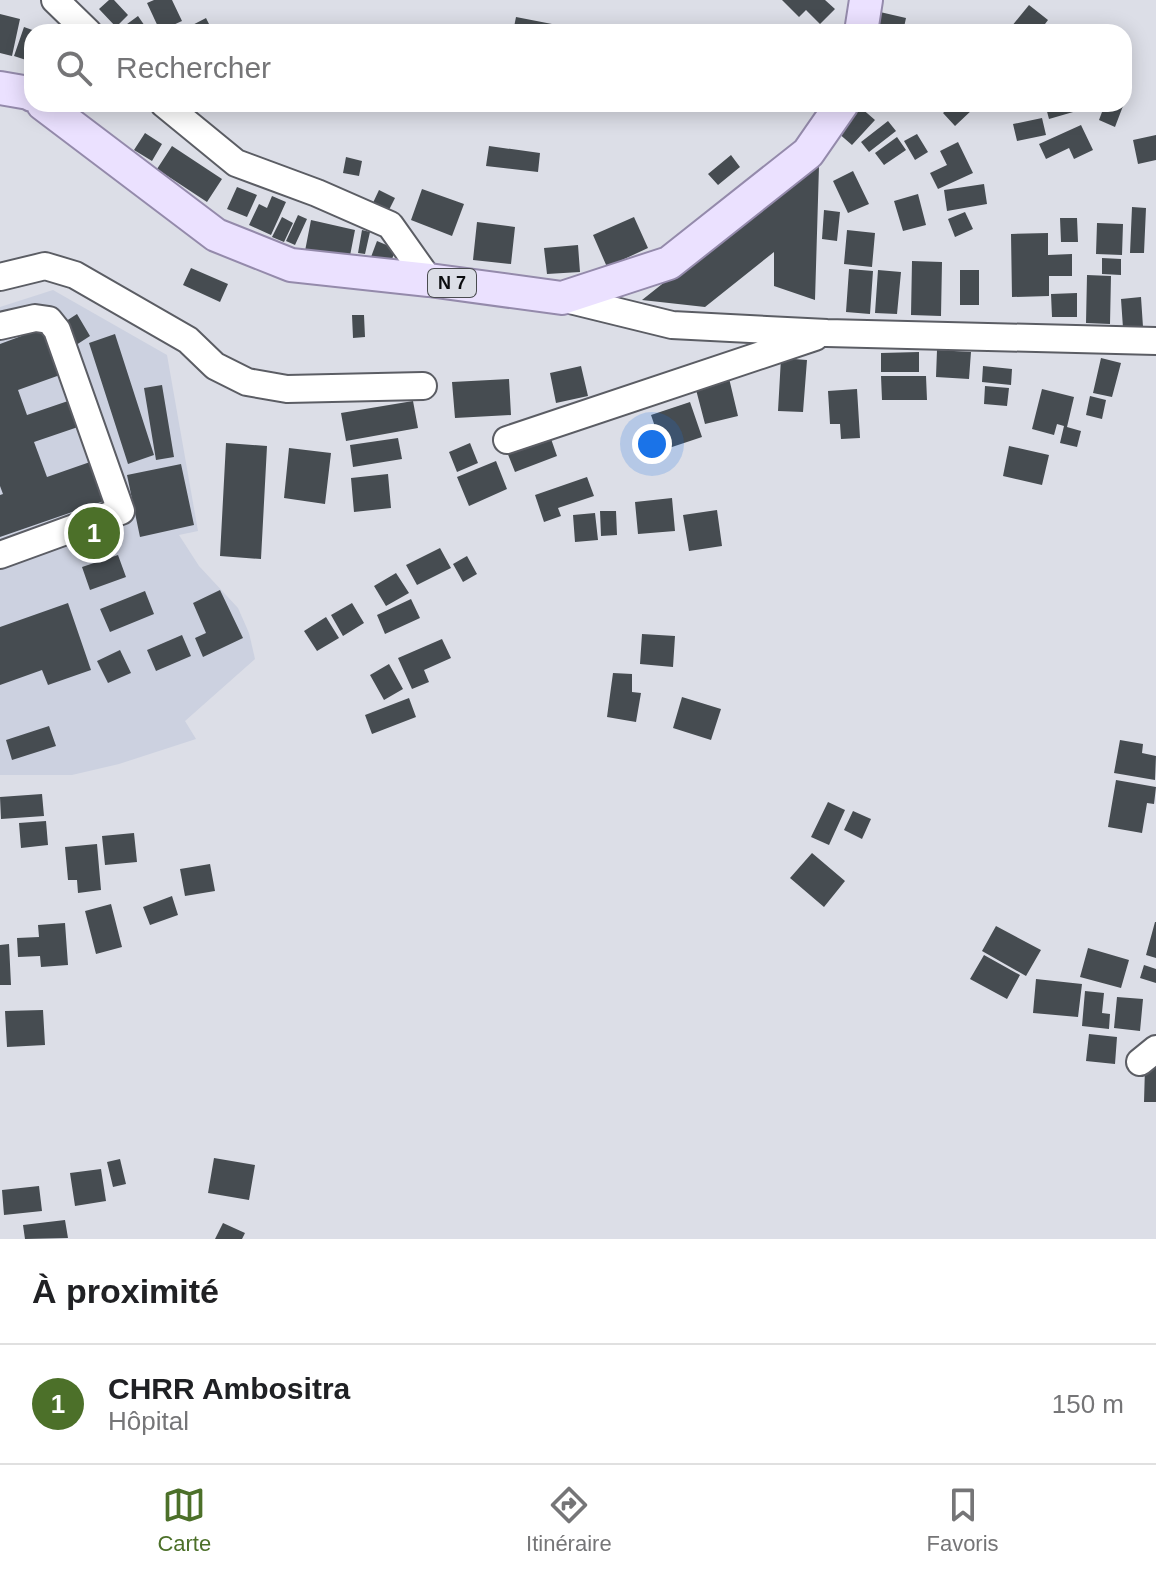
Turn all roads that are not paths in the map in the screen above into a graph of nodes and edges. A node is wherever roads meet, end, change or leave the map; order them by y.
1 (55, 0) edge
2 (866, 0) edge
3 (80, 24) edge
4 (862, 24) edge
5 (0, 88) edge
6 (24, 92) edge
7 (54, 112) edge
8 (174, 112) edge
9 (836, 112) edge
10 (0, 277) edge
11 (429, 280) junction
12 (562, 298) junction
13 (0, 326) edge
14 (827, 333) junction
15 (1156, 341) edge
16 (423, 386) dead end
17 (507, 440) dead end
18 (0, 555) edge

1 - 3 street
2 - 4 main road
5 - 6 main road
7 - 11 main road, N 7
8 - 11 street
9 - 12 main road, N 7
10 - 16 street
11 - 12 main road, N 7
12 - 14 street
13 - 18 street
14 - 15 street
14 - 17 street

